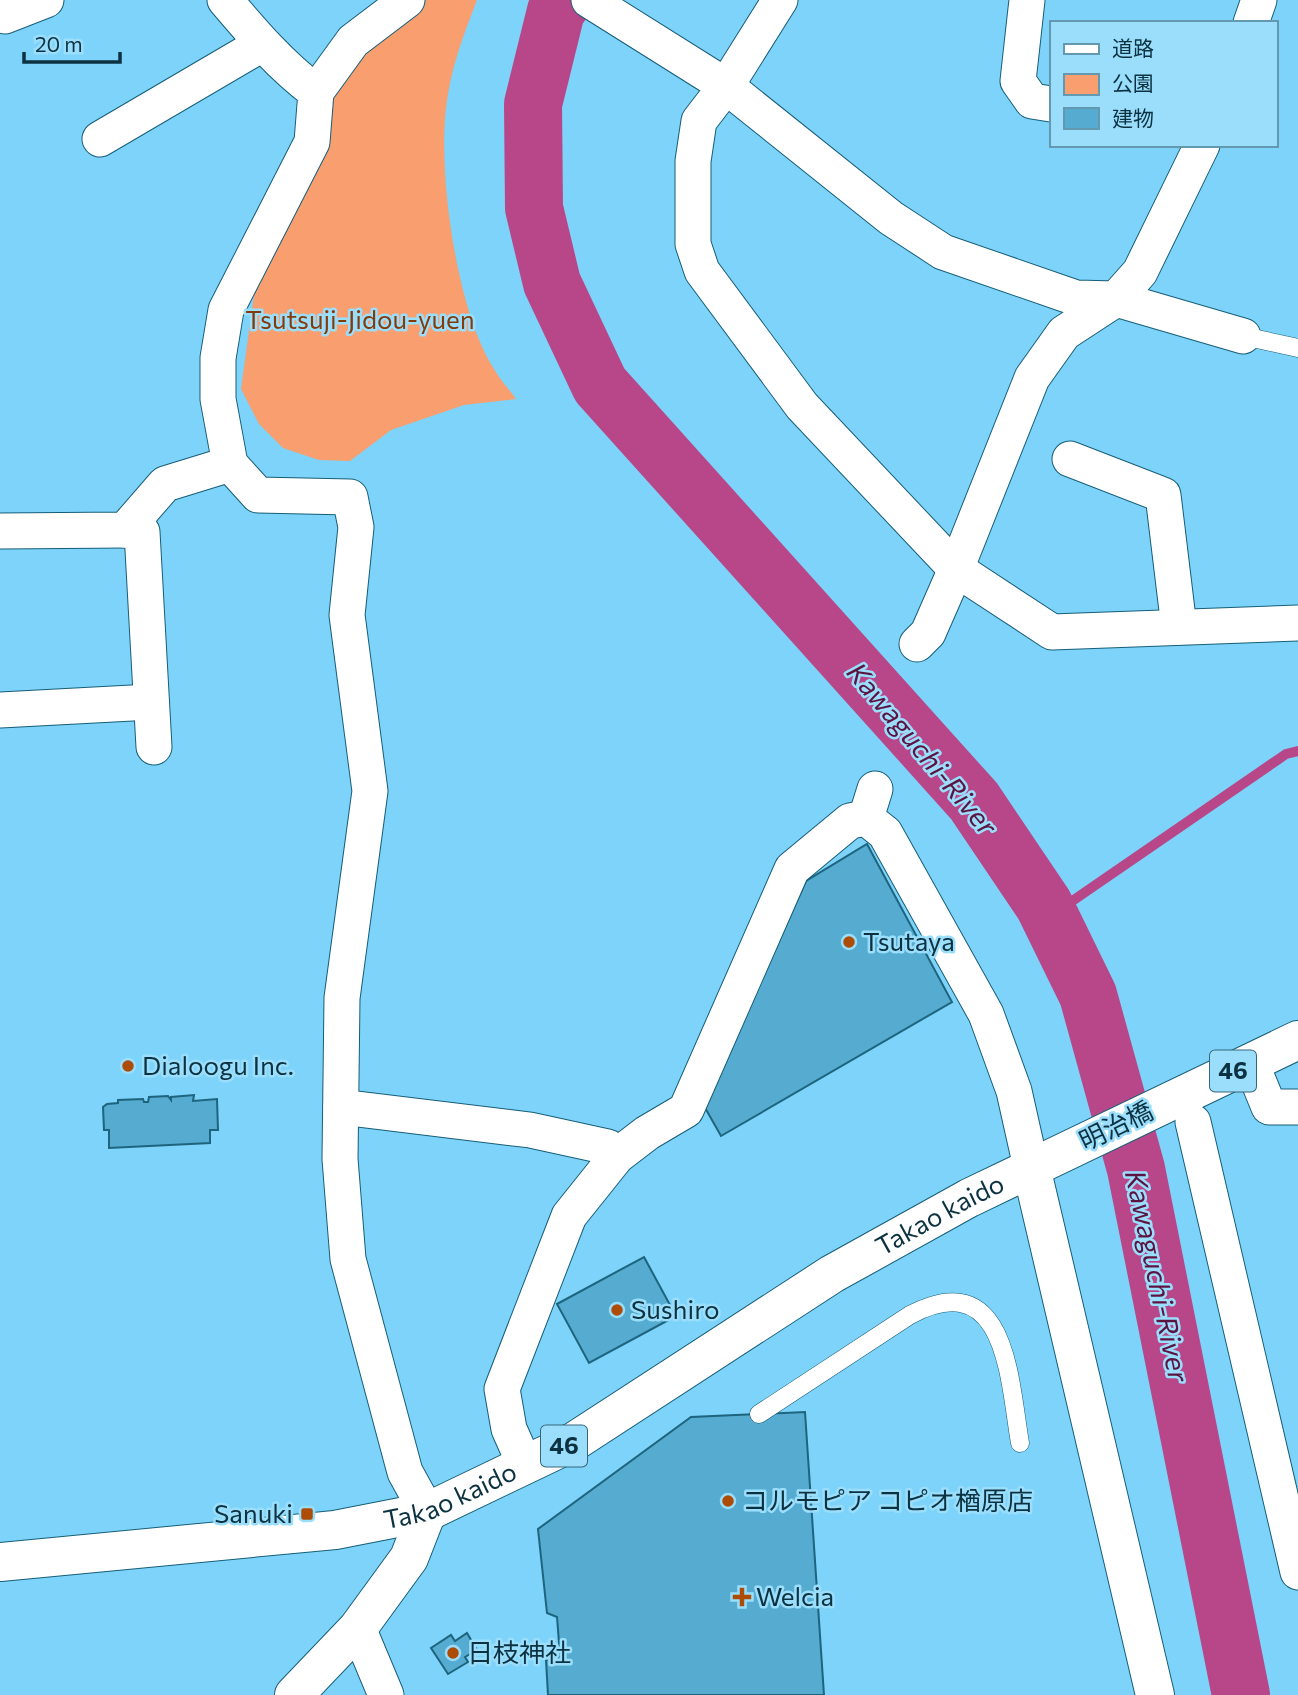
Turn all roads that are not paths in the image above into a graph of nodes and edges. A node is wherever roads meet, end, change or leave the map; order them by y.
1 (46, 0) edge
2 (225, 0) edge
3 (407, 0) edge
4 (589, 0) edge
5 (779, 0) edge
6 (1027, 0) edge
7 (1259, 0) edge
8 (5, 16) dead end
9 (1252, 21) edge
10 (262, 44) junction
11 (726, 86) junction
12 (316, 92) junction
13 (1050, 104) edge
14 (100, 139) dead end
15 (1200, 147) edge
16 (1116, 299) junction
17 (1243, 336) joint
18 (1298, 348) edge
19 (1070, 459) dead end
20 (230, 464) junction
21 (125, 530) junction
22 (0, 531) edge
23 (956, 569) junction
24 (1298, 623) edge
25 (1179, 627) junction
26 (917, 644) dead end
27 (151, 702) junction
28 (0, 710) edge
29 (154, 747) dead end
30 (1298, 1040) edge
31 (1251, 1063) junction
32 (341, 1107) junction
33 (1298, 1107) edge
34 (1180, 1112) junction
35 (1065, 1151) joint
36 (617, 1156) junction
37 (1031, 1167) junction
38 (759, 1414) dead end
39 (1020, 1443) dead end
40 (525, 1465) junction
41 (427, 1512) junction
42 (0, 1562) edge
43 (1298, 1572) edge
44 (358, 1628) junction
45 (295, 1695) edge
46 (386, 1695) edge
47 (1155, 1695) edge

1 - 8 street
2 - 10 street
3 - 12 street
4 - 11 street
5 - 11 street
6 - 13 street
7 - 9 street
10 - 12 street
10 - 14 street
11 - 16 street
11 - 23 street
12 - 20 street
15 - 16 street
16 - 17 street
16 - 23 street
17 - 18 lane
19 - 25 street
20 - 21 street
20 - 32 street
21 - 22 street
21 - 27 street
23 - 25 street
23 - 26 street
24 - 25 street
27 - 28 street
27 - 29 street
30 - 31 main road, 46
31 - 33 street
31 - 34 main road, 46
32 - 36 street
32 - 41 street
34 - 35 main road, 明治橋 / 46
34 - 43 street
35 - 37 main road, Takao kaido / 46
36 - 37 street
36 - 40 street
37 - 40 main road, Takao kaido / 46
37 - 47 main road
38 - 39 lane
40 - 41 main road, Takao kaido / 46
41 - 42 main road, Takao kaido / 46
41 - 44 main road
44 - 45 main road
44 - 46 street

